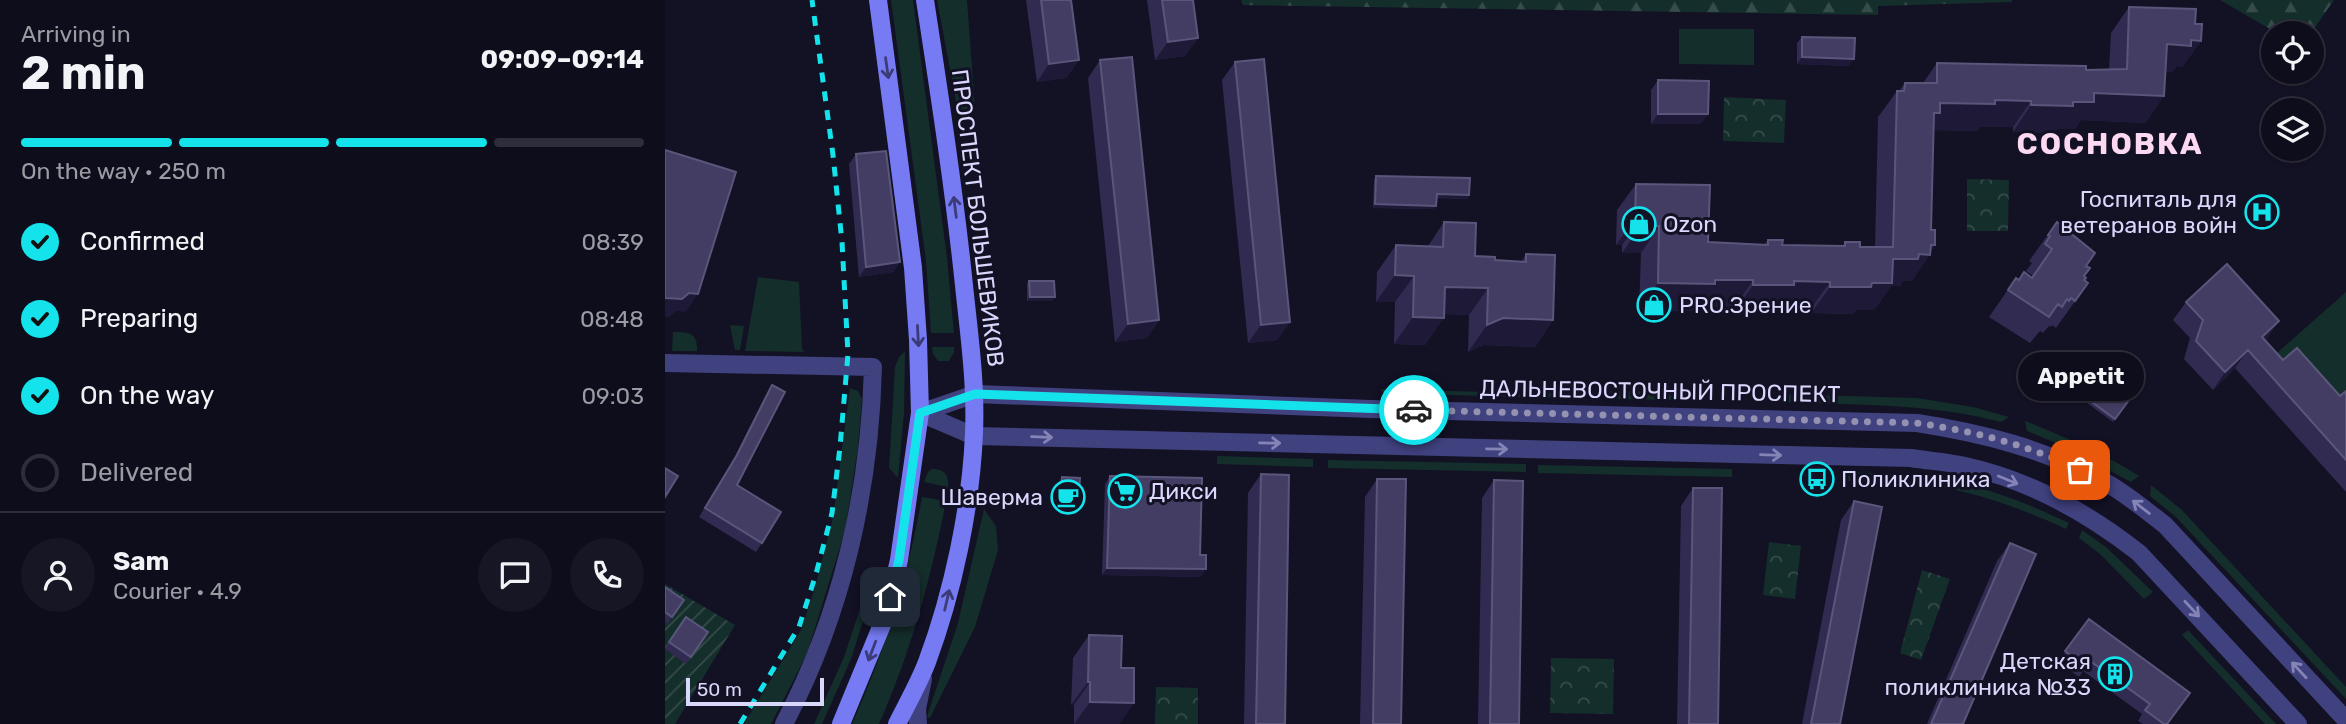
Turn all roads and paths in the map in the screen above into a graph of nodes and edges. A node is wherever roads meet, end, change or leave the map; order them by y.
1 (878, 0) edge
2 (925, 0) edge
3 (665, 363) edge
4 (975, 394) junction
5 (920, 413) junction
6 (974, 436) junction
7 (926, 664) junction
8 (2346, 720) edge
9 (784, 724) edge
10 (841, 724) edge
11 (897, 724) edge
12 (918, 724) edge
13 (2298, 724) edge

1 -> 5 main road
4 -> 2 main road, ПРОСПЕКТ БОЛЬШЕВИКОВ
3 - 9 street
4 - 5 street, ДАЛЬНЕВОСТОЧНЫЙ ПРОСПЕКТ
4 - 6 main road, ПРОСПЕКТ БОЛЬШЕВИКОВ
8 -> 4 street, ДАЛЬНЕВОСТОЧНЫЙ ПРОСПЕКТ
5 - 6 street
5 -> 10 main road
7 -> 6 main road, ПРОСПЕКТ БОЛЬШЕВИКОВ
6 -> 13 street
7 - 11 main road, ПРОСПЕКТ БОЛЬШЕВИКОВ
7 - 12 street

